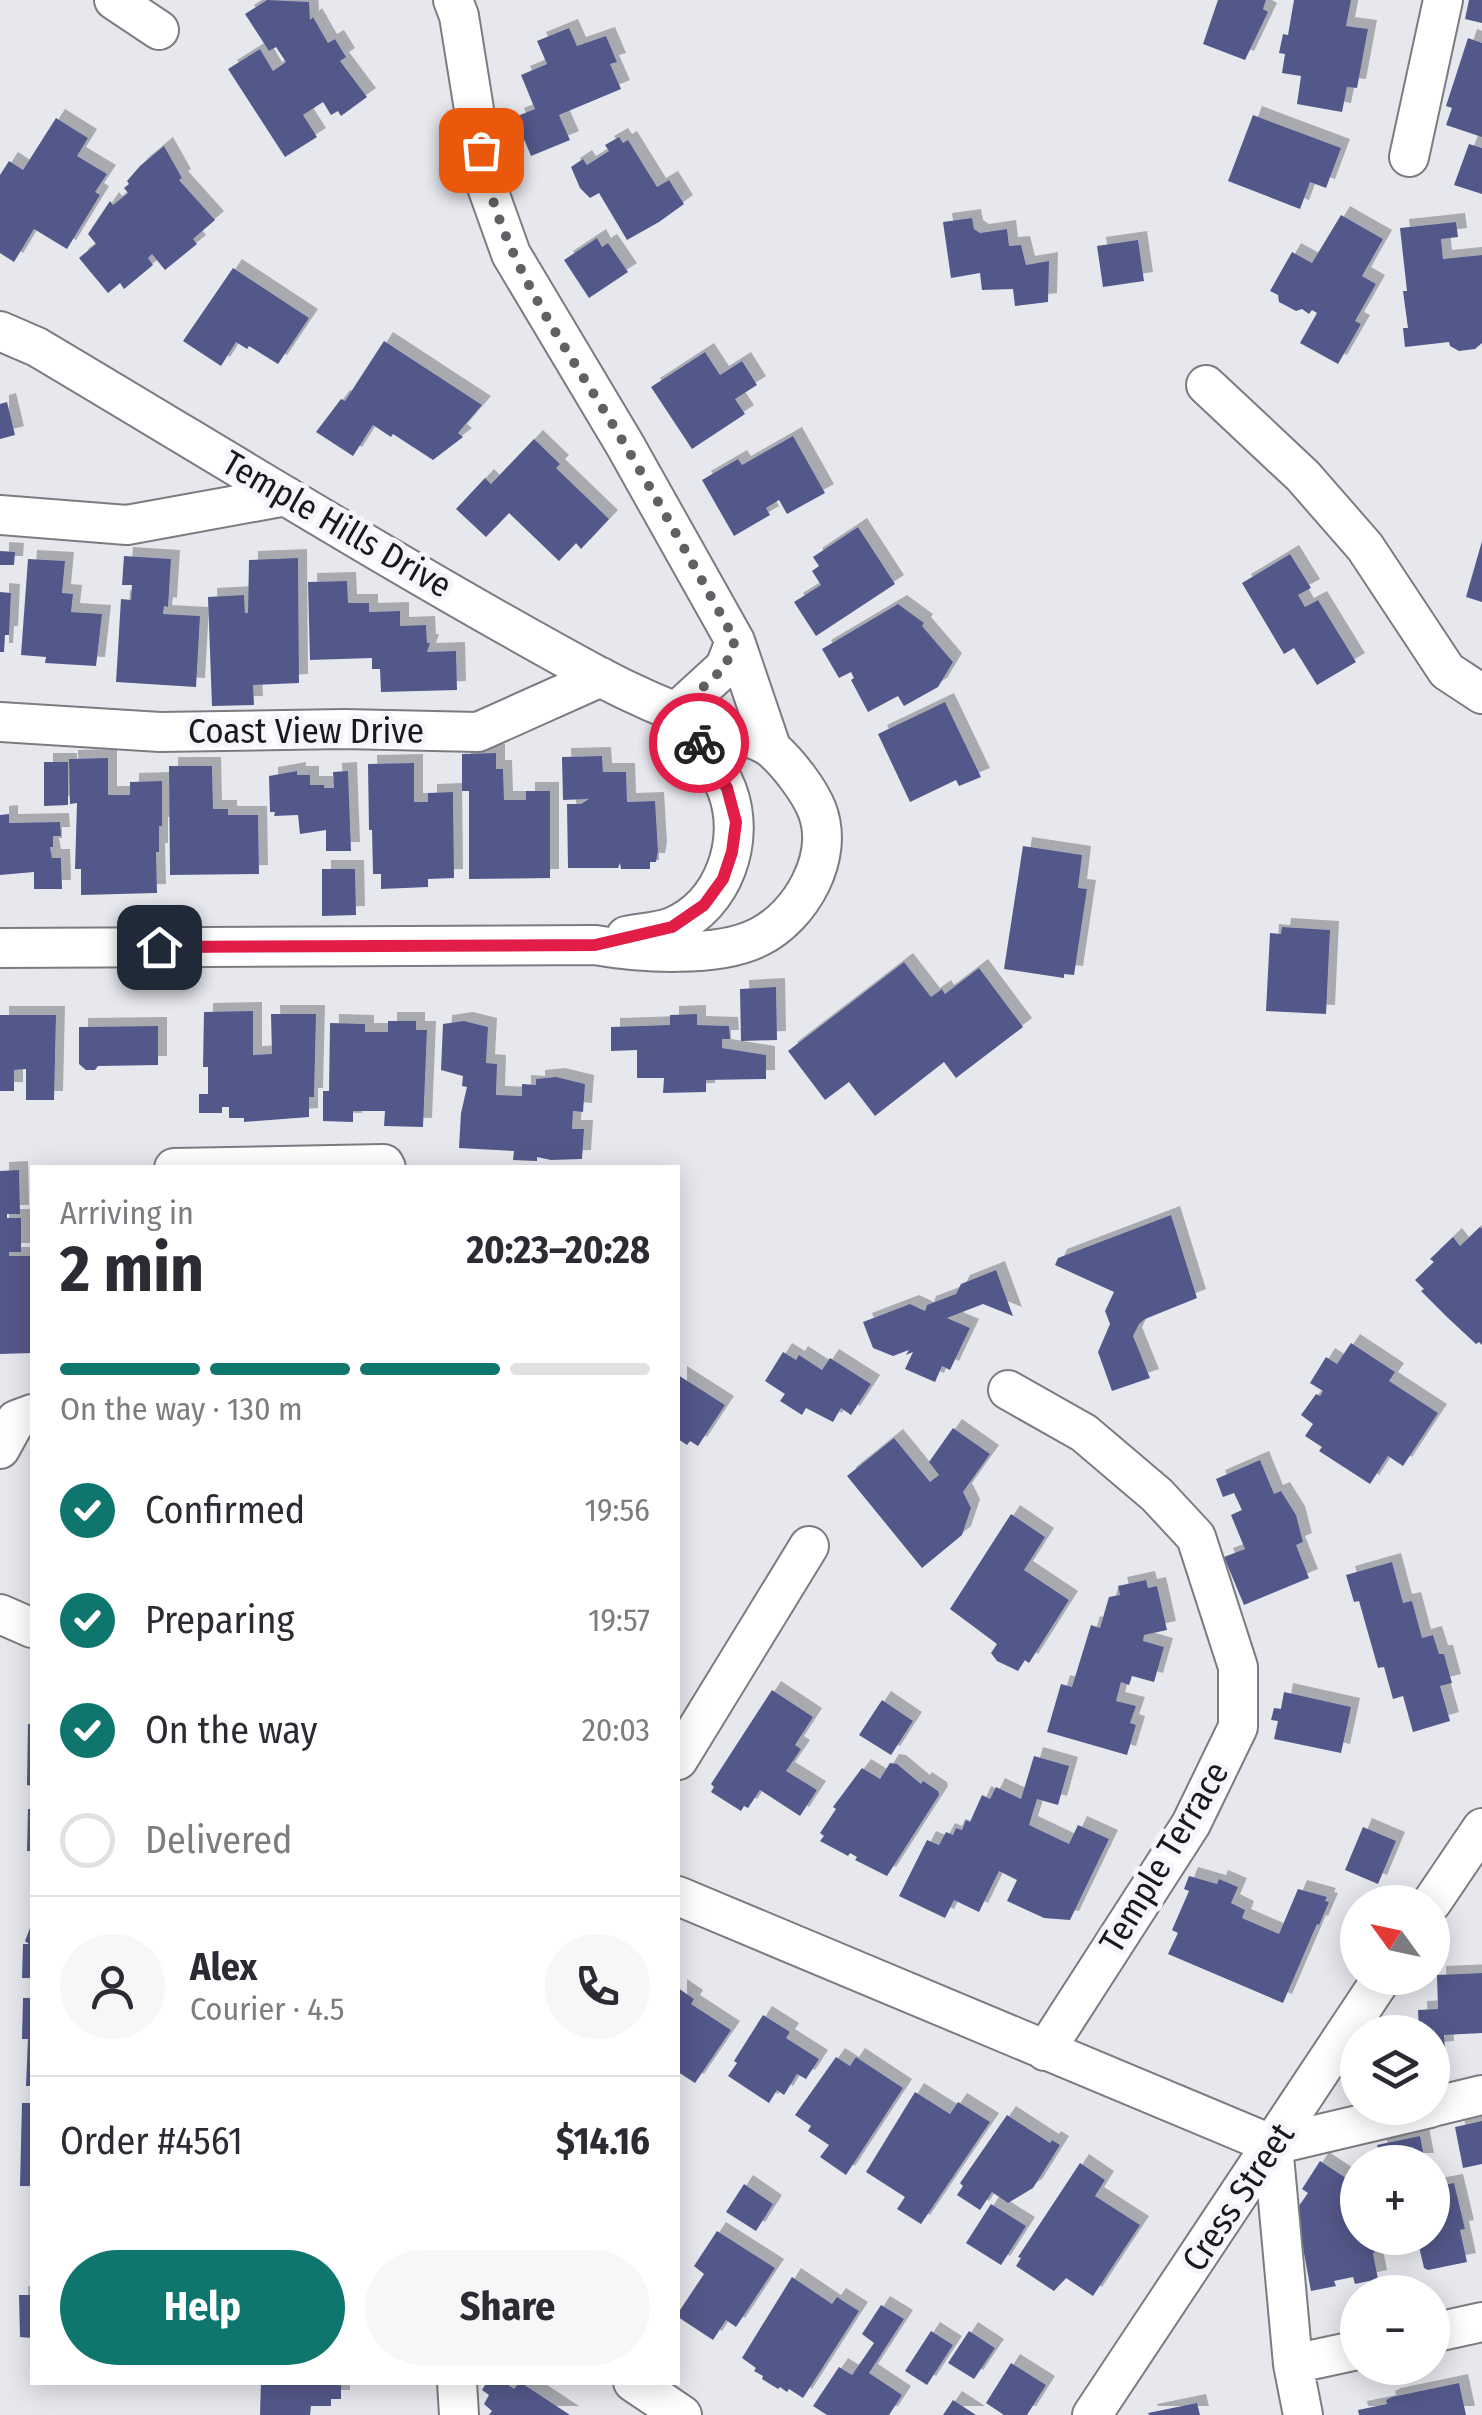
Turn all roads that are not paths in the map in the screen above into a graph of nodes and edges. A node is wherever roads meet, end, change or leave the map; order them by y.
1 (114, 0) edge
2 (453, 0) edge
3 (1443, 0) edge
4 (159, 30) dead end
5 (1409, 157) dead end
6 (0, 331) edge
7 (1206, 385) dead end
8 (286, 496) junction
9 (0, 515) edge
10 (735, 640) junction
11 (600, 677) junction
12 (1482, 694) edge
13 (676, 712) junction
14 (0, 722) edge
15 (771, 748) junction
16 (595, 945) junction
17 (0, 948) edge
18 (332, 1165) edge
19 (384, 1165) edge
20 (1008, 1390) dead end
21 (30, 1415) edge
22 (0, 1449) edge
23 (809, 1546) dead end
24 (0, 1614) edge
25 (30, 1627) edge
26 (680, 1757) edge
27 (1482, 1828) edge
28 (1443, 1885) edge
29 (680, 1897) edge
30 (1371, 1995) edge
31 (1046, 2050) junction
32 (1482, 2096) edge
33 (1450, 2103) edge
34 (1354, 2125) edge
35 (1272, 2144) junction
36 (1482, 2322) edge
37 (1450, 2329) edge
38 (1340, 2354) edge
39 (1293, 2364) junction
40 (457, 2385) edge
41 (638, 2385) edge
42 (459, 2415) edge
43 (682, 2415) edge
44 (1092, 2415) edge
45 (1303, 2415) edge

1 - 4 street
2 - 10 street
3 - 5 street
6 - 8 street, Temple Hills Drive
7 - 12 street
8 - 9 street
8 - 11 street, Temple Hills Drive
10 - 13 street
10 - 15 street
11 - 13 street, Temple Hills Drive
11 - 14 street, Coast View Drive
13 - 15 street, Temple Hills Drive
13 - 16 street, Temple Hills Drive
15 - 16 street, Temple Hills Drive
16 - 17 street, Temple Hills Drive
18 - 19 street
20 - 31 street, Temple Terrace
21 - 22 street
23 - 26 street
24 - 25 street
27 - 28 street
29 - 31 street
30 - 35 street, Cress Street
31 - 35 street
32 - 33 street
34 - 35 street
35 - 39 street
35 - 44 street, Cress Street
36 - 37 street
38 - 39 street
39 - 45 street
40 - 42 street
41 - 43 street

